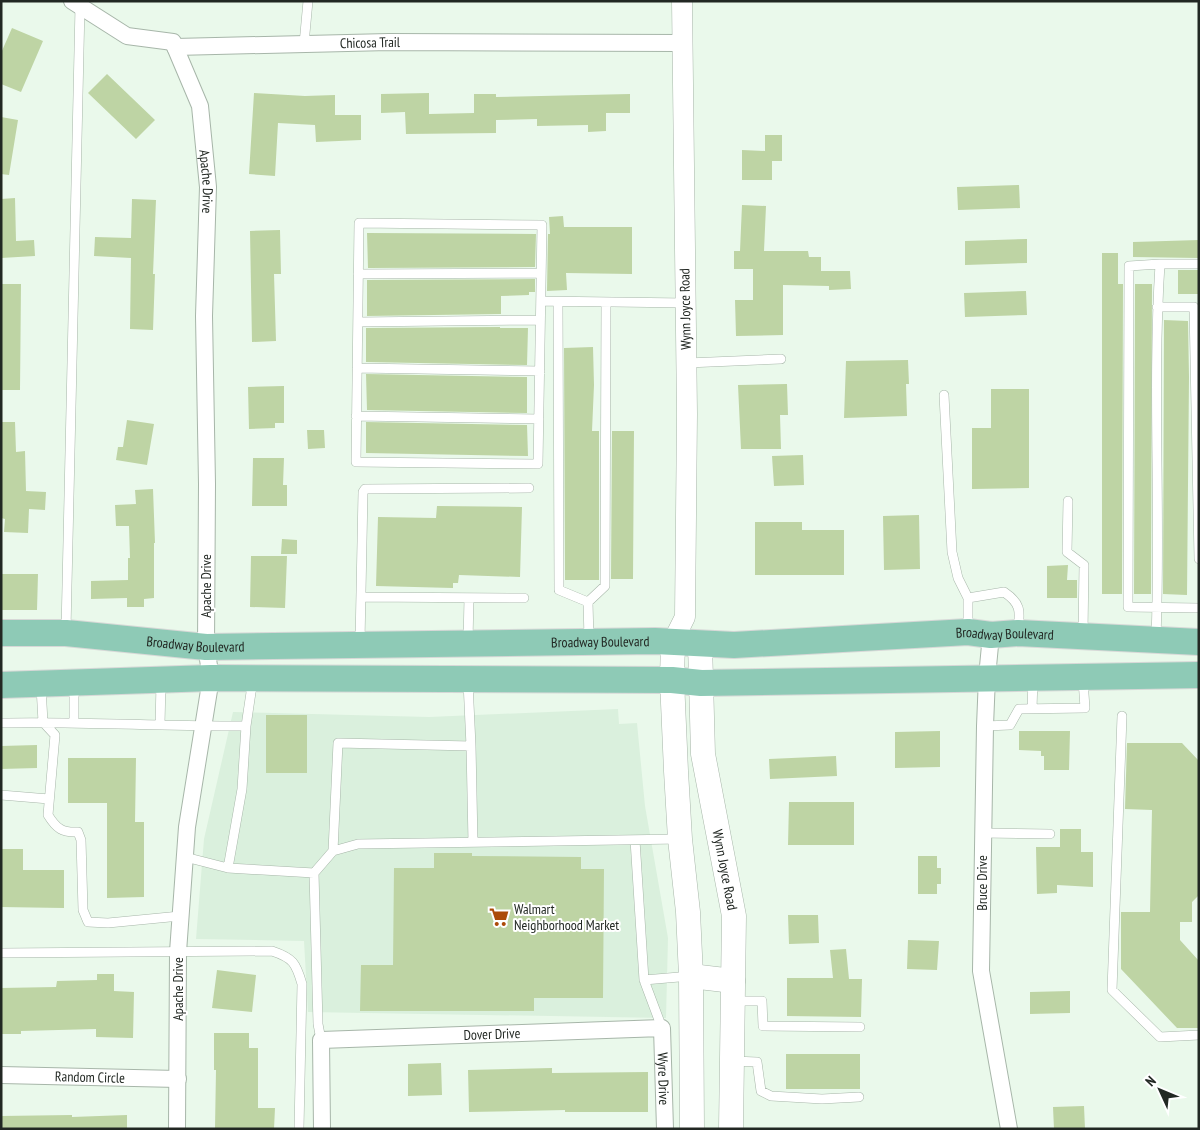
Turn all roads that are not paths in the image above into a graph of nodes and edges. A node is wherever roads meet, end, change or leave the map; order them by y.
1 (308, 1) edge
2 (682, 1) edge
3 (78, 3) edge
4 (682, 43) junction
5 (304, 44) junction
6 (175, 47) junction
7 (1160, 264) junction
8 (1199, 264) edge
9 (541, 273) junction
10 (358, 274) junction
11 (541, 301) junction
12 (558, 302) junction
13 (606, 303) junction
14 (685, 303) junction
15 (1157, 307) junction
16 (540, 320) junction
17 (358, 322) junction
18 (1197, 336) edge
19 (781, 359) dead end
20 (686, 363) junction
21 (357, 368) junction
22 (540, 371) junction
23 (944, 395) dead end
24 (356, 416) junction
25 (539, 419) junction
26 (528, 488) dead end
27 (1068, 501) dead end
28 (1199, 559) edge
29 (362, 597) junction
30 (469, 598) junction
31 (524, 598) dead end
32 (968, 598) junction
33 (588, 602) junction
34 (1156, 607) junction
35 (1199, 608) edge
36 (684, 617) junction
37 (1, 633) edge
38 (66, 633) junction
39 (980, 633) junction
40 (1018, 633) junction
41 (1083, 636) junction
42 (1156, 640) junction
43 (673, 641) junction
44 (589, 642) junction
45 (1199, 642) edge
46 (700, 643) junction
47 (468, 644) junction
48 (360, 645) junction
49 (206, 647) junction
50 (1199, 675) edge
51 (1083, 676) junction
52 (987, 677) junction
53 (1032, 677) junction
54 (211, 678) junction
55 (253, 678) junction
56 (161, 679) junction
57 (468, 679) junction
58 (672, 680) junction
59 (74, 683) junction
60 (701, 683) junction
61 (41, 684) junction
62 (1, 685) edge
63 (1032, 709) junction
64 (1122, 716) dead end
65 (43, 722) junction
66 (1, 723) edge
67 (74, 723) junction
68 (160, 725) junction
69 (203, 726) junction
70 (246, 726) junction
71 (985, 726) junction
72 (471, 746) junction
73 (1, 794) edge
74 (50, 799) junction
75 (982, 833) junction
76 (1050, 834) dead end
77 (680, 839) junction
78 (636, 840) junction
79 (473, 842) junction
80 (334, 851) junction
81 (185, 856) junction
82 (228, 868) junction
83 (314, 873) junction
84 (180, 916) junction
85 (178, 952) junction
86 (1, 953) edge
87 (691, 976) junction
88 (644, 980) junction
89 (733, 991) junction
90 (860, 1027) dead end
91 (662, 1028) junction
92 (1199, 1036) edge
93 (321, 1040) junction
94 (731, 1061) junction
95 (1, 1075) edge
96 (178, 1079) junction
97 (859, 1097) dead end
98 (177, 1129) edge
99 (299, 1129) edge
100 (322, 1129) edge
101 (666, 1129) edge
102 (692, 1129) edge
103 (731, 1129) edge
104 (1009, 1129) edge

1 - 5 lane
2 - 4 street, Wynn Joyce Road
3 - 6 street, Chicosa Trail
3 - 38 lane
4 - 5 street, Chicosa Trail
4 - 14 street, Wynn Joyce Road
5 - 6 street, Chicosa Trail
6 - 49 street, Apache Drive
7 - 8 lane
7 - 15 lane
7 - 34 lane
9 - 10 lane
9 - 10 lane
9 - 11 lane
10 - 17 lane
11 - 12 lane
11 - 16 lane
12 - 13 lane
12 - 33 lane
13 - 14 lane
13 - 33 lane
14 - 20 street, Wynn Joyce Road
15 - 18 lane
15 - 34 lane
16 - 17 lane
16 - 22 lane
17 - 21 lane
18 - 28 lane
19 - 20 lane
20 - 36 street, Wynn Joyce Road
21 - 22 lane
21 - 24 lane
22 - 25 lane
23 - 32 lane
24 - 25 lane
24 - 25 lane
26 - 29 lane
27 - 41 lane
29 - 30 lane
29 - 48 lane
30 - 31 lane
30 - 47 lane
32 - 39 lane
32 - 40 lane
33 - 44 lane
34 - 35 lane
34 - 42 lane
36 - 43 street, Wynn Joyce Road
36 - 46 street
37 - 38 main road, Broadway Boulevard
38 - 49 main road, Broadway Boulevard
39 - 40 main road, Broadway Boulevard
39 - 46 main road, Broadway Boulevard
39 - 52 street, Bruce Drive
40 - 41 main road, Broadway Boulevard
41 - 42 main road, Broadway Boulevard
42 - 45 main road, Broadway Boulevard
43 - 44 main road, Broadway Boulevard
43 - 46 main road, Broadway Boulevard
43 - 58 main road, Wynn Joyce Road
44 - 47 main road, Broadway Boulevard
46 - 60 main road, Wynn Joyce Road
47 - 48 main road, Broadway Boulevard
47 - 57 main road
48 - 49 main road, Broadway Boulevard
49 - 54 street, Apache Drive
50 - 51 main road
51 - 53 main road
51 - 63 lane
52 - 53 main road
52 - 60 main road
52 - 71 street, Bruce Drive
53 - 63 lane
54 - 55 main road
54 - 56 main road
54 - 69 street, Apache Drive
55 - 57 main road
55 - 70 lane
56 - 59 main road
56 - 68 lane
57 - 58 main road
57 - 72 lane
58 - 60 main road
58 - 77 main road, Wynn Joyce Road
59 - 61 main road
59 - 67 lane
60 - 89 main road, Wynn Joyce Road
61 - 62 main road
61 - 65 lane
63 - 71 lane
64 - 92 lane
65 - 66 lane
65 - 67 lane
65 - 74 lane
67 - 68 lane
68 - 69 lane
69 - 70 lane
69 - 81 street, Apache Drive
70 - 82 lane
71 - 75 street, Bruce Drive
72 - 79 lane
72 - 80 lane
73 - 74 lane
74 - 84 lane
75 - 76 lane
75 - 104 street, Bruce Drive
77 - 78 lane
77 - 87 main road, Wynn Joyce Road
78 - 79 lane
78 - 88 lane
79 - 80 lane
80 - 83 lane
81 - 82 lane
81 - 84 street, Apache Drive
82 - 83 lane
83 - 93 lane
84 - 85 street, Apache Drive
85 - 86 lane
85 - 96 street, Apache Drive
85 - 99 lane
87 - 88 lane
87 - 89 main road
87 - 102 main road, Wynn Joyce Road
88 - 91 lane
89 - 90 lane
89 - 94 main road, Wynn Joyce Road
91 - 93 street, Dover Drive
91 - 101 street, Wyre Drive
93 - 100 street
94 - 97 lane
94 - 103 main road, Wynn Joyce Road
95 - 96 street, Random Circle
96 - 98 street, Apache Drive

